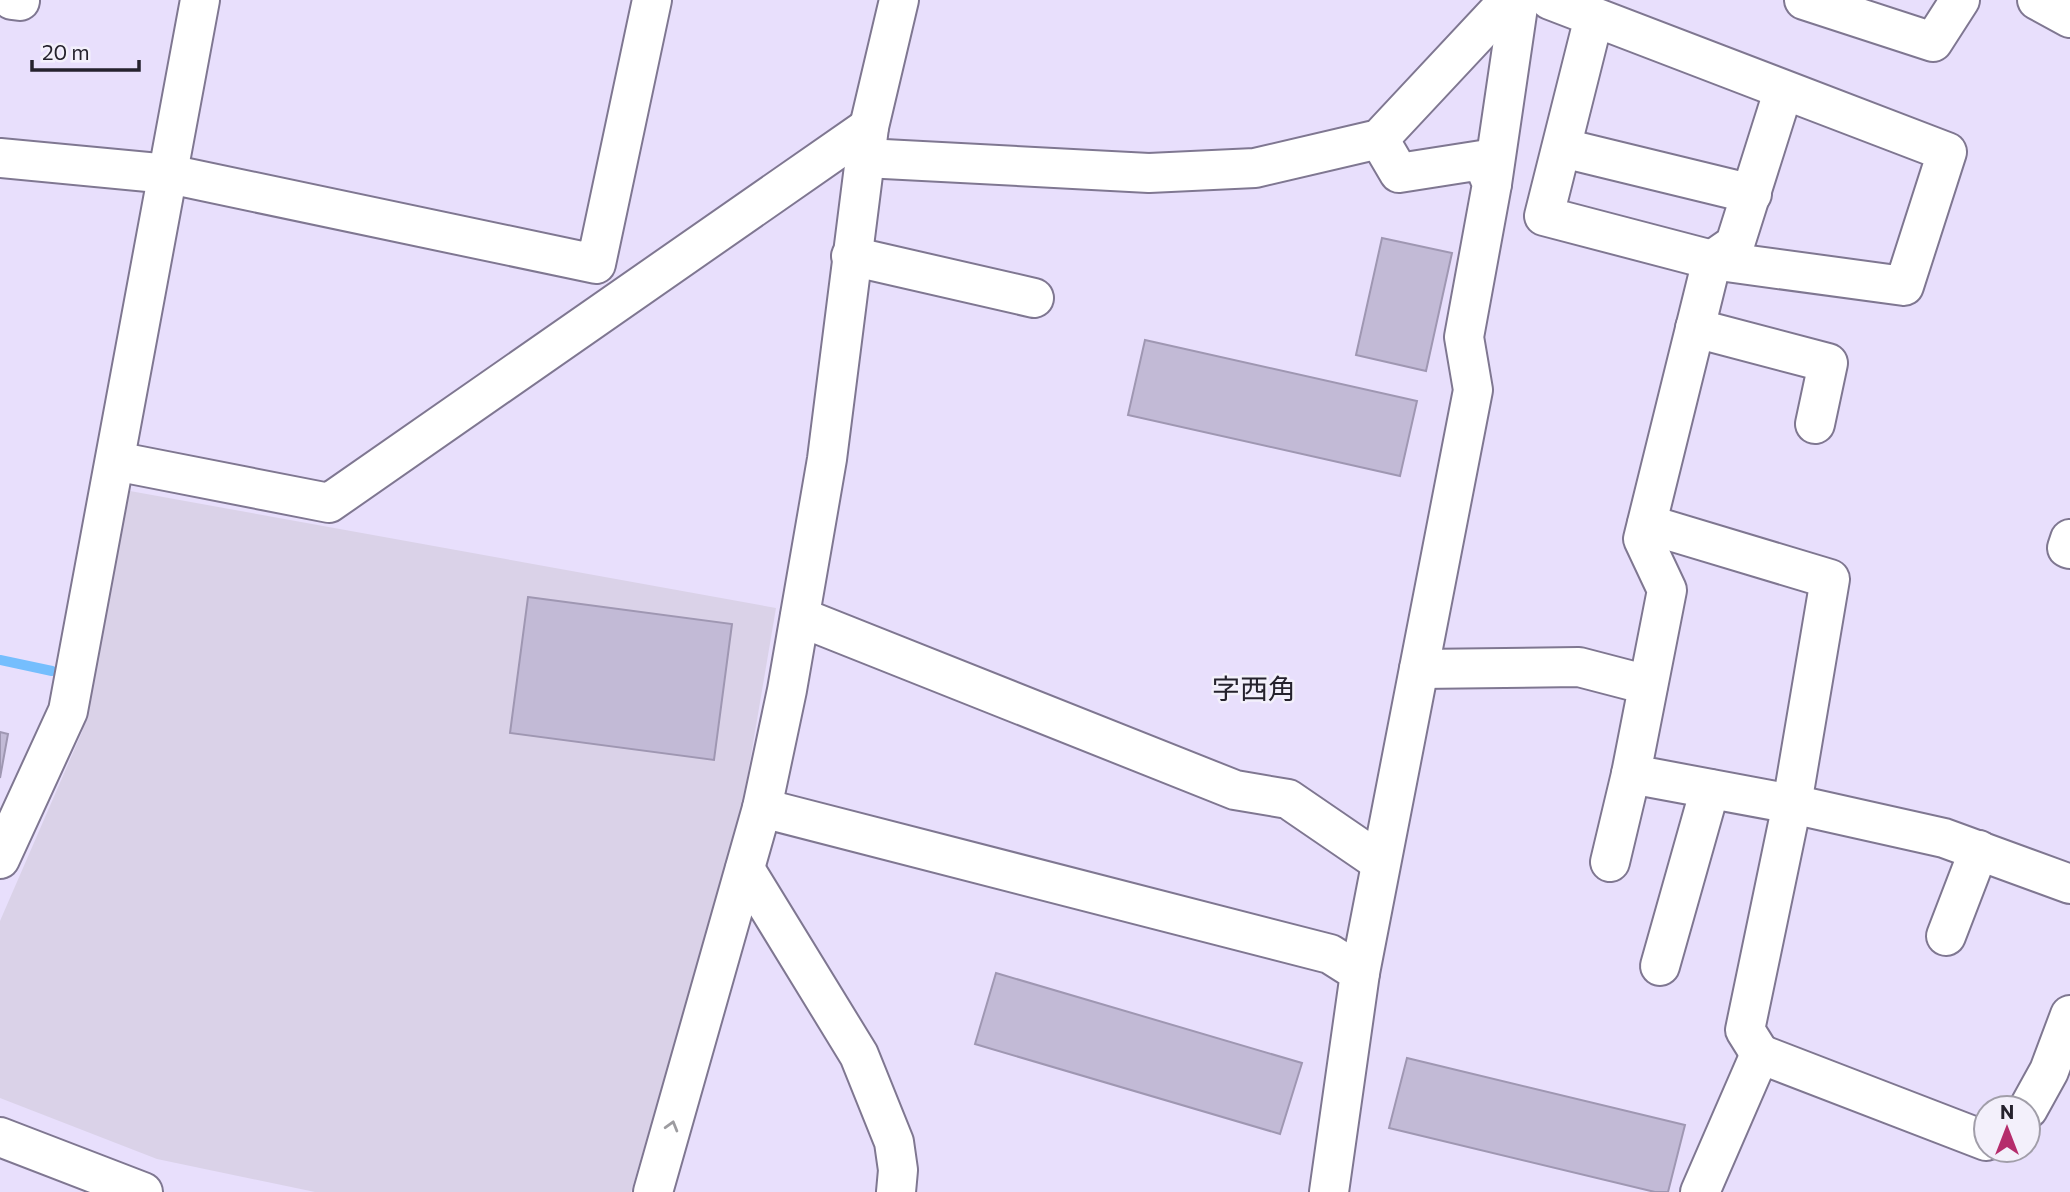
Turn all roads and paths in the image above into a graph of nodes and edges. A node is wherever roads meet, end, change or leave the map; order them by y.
1 (12, 0) edge
2 (200, 0) edge
3 (652, 0) edge
4 (899, 0) edge
5 (1509, 0) edge
6 (1519, 0) edge
7 (1550, 0) edge
8 (1804, 0) edge
9 (1960, 0) edge
10 (2037, 0) edge
11 (20, 1) edge
12 (1594, 17) junction
13 (2070, 18) edge
14 (1783, 92) junction
15 (1379, 139) junction
16 (867, 142) junction
17 (1563, 148) junction
18 (0, 158) edge
19 (169, 174) junction
20 (1492, 184) junction
21 (1752, 194) junction
22 (851, 256) junction
23 (1712, 260) junction
24 (1034, 298) dead end
25 (1695, 328) junction
26 (1815, 424) dead end
27 (116, 461) junction
28 (1647, 524) junction
29 (2070, 539) edge
30 (2070, 550) edge
31 (800, 617) junction
32 (1419, 669) junction
33 (1648, 685) junction
34 (1631, 774) junction
35 (1710, 789) junction
36 (1792, 804) junction
37 (762, 808) junction
38 (1979, 850) junction
39 (0, 859) edge
40 (1380, 862) junction
41 (1611, 862) dead end
42 (746, 869) junction
43 (2070, 884) edge
44 (1946, 936) dead end
45 (1660, 966) dead end
46 (1360, 974) junction
47 (2070, 1015) edge
48 (1760, 1054) junction
49 (2059, 1076) edge
50 (2042, 1094) edge
51 (1972, 1135) edge
52 (0, 1137) edge
53 (144, 1192) edge
54 (653, 1192) edge
55 (896, 1192) edge
56 (1329, 1192) edge
57 (1700, 1192) edge

1 - 11 street
2 - 19 street
3 - 19 street
4 - 16 street
5 - 15 street
6 - 20 street
7 - 12 street
8 - 9 street
10 - 13 street
12 - 14 street
12 - 17 street
14 - 21 street
14 - 23 street
15 - 16 street
15 - 20 street
16 - 22 street
16 - 27 street
17 - 21 street
17 - 23 street
18 - 19 street
19 - 27 street
20 - 32 street
21 - 23 street
22 - 24 street
22 - 31 street
23 - 25 street
25 - 26 street
25 - 28 street
27 - 39 street
28 - 33 street
28 - 36 street
29 - 30 street
31 - 37 street
31 - 40 street
32 - 33 street
32 - 40 street
33 - 34 street
34 - 35 street
34 - 41 street
35 - 36 street
35 - 45 street
36 - 38 street
36 - 48 street
37 - 42 street
37 - 46 street
38 - 43 street
38 - 44 street
40 - 46 street
54 -> 42 street
42 - 55 street
46 - 56 street
47 - 49 street
48 - 51 street
48 - 57 street
49 - 50 street
52 - 53 street

